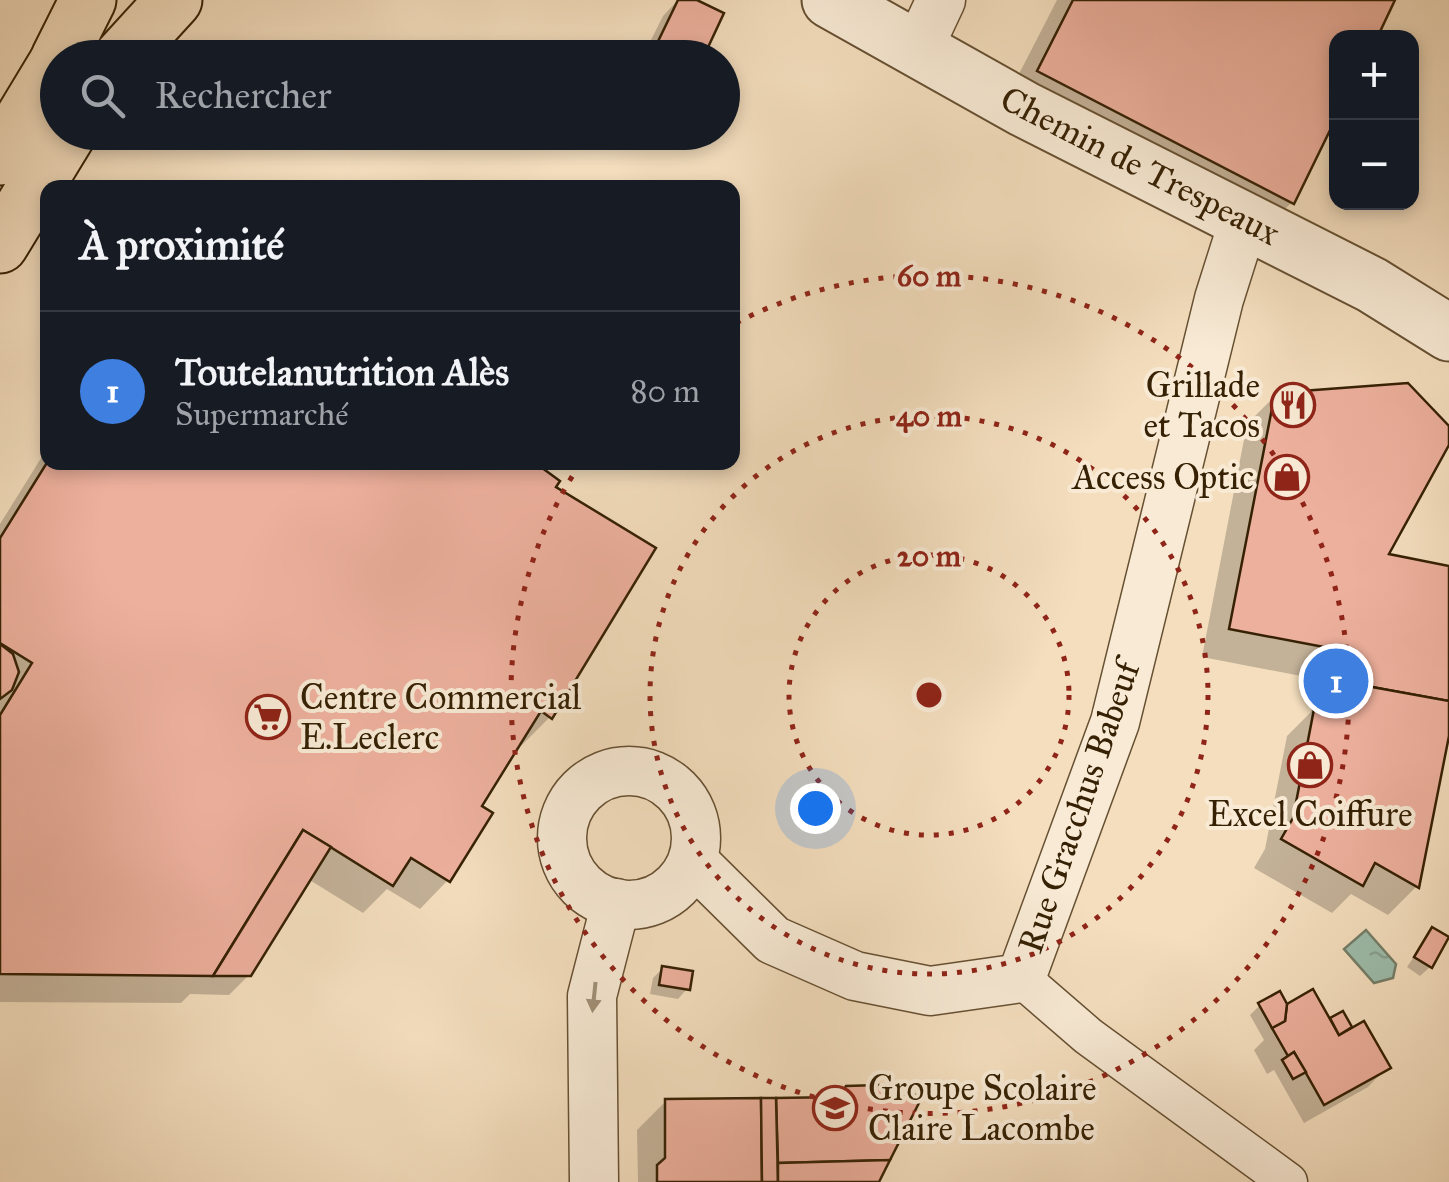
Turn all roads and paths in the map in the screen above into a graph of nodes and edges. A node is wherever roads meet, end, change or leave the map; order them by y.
1 (88, 0) edge
2 (174, 0) edge
3 (830, 0) edge
4 (941, 0) edge
5 (68, 40) edge
6 (137, 40) edge
7 (918, 49) junction
8 (40, 89) edge
9 (58, 150) edge
10 (0, 157) edge
11 (1244, 220) junction
12 (0, 245) edge
13 (1449, 333) edge
14 (693, 861) junction
15 (616, 902) junction
16 (1021, 978) junction
17 (594, 1182) edge
18 (1288, 1182) edge

1 - 5 main road
2 - 6 main road
3 - 7 street, Chemin de Trespeaux
4 - 7 street
7 - 11 street, Chemin de Trespeaux
8 - 10 main road
9 - 12 main road
11 - 13 street, Chemin de Trespeaux
11 - 16 street, Rue Gracchus Babeuf
14 - 15 street
14 - 15 street
14 - 16 street, Rue Gracchus Babeuf
15 -> 17 street
16 - 18 street

